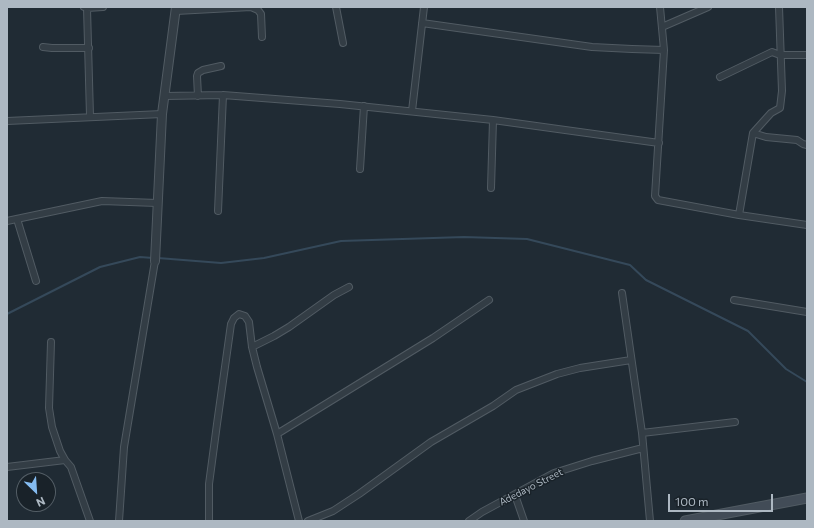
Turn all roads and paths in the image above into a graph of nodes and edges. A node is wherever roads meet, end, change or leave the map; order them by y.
1 (103, 7) edge
2 (336, 7) edge
3 (424, 7) edge
4 (660, 7) edge
5 (708, 7) edge
6 (779, 7) edge
7 (85, 8) edge
8 (258, 8) edge
9 (176, 9) edge
10 (422, 23) junction
11 (662, 27) junction
12 (262, 37) dead end
13 (343, 42) dead end
14 (43, 47) dead end
15 (89, 48) junction
16 (664, 50) junction
17 (780, 55) junction
18 (807, 55) edge
19 (221, 66) dead end
20 (720, 77) dead end
21 (165, 96) junction
22 (198, 96) junction
23 (222, 96) junction
24 (364, 106) junction
25 (412, 111) junction
26 (162, 114) junction
27 (90, 116) junction
28 (493, 120) junction
29 (7, 121) edge
30 (753, 133) junction
31 (658, 143) junction
32 (807, 146) edge
33 (360, 169) dead end
34 (491, 188) dead end
35 (157, 203) junction
36 (218, 211) dead end
37 (739, 215) junction
38 (17, 219) junction
39 (7, 221) edge
40 (807, 225) edge
41 (155, 261) joint
42 (36, 281) dead end
43 (349, 286) dead end
44 (622, 293) dead end
45 (489, 300) dead end
46 (734, 300) dead end
47 (807, 312) edge
48 (51, 342) dead end
49 (252, 346) junction
50 (631, 360) junction
51 (735, 422) dead end
52 (642, 433) junction
53 (277, 434) junction
54 (643, 448) junction
55 (65, 460) junction
56 (7, 467) edge
57 (515, 495) junction
58 (807, 498) edge
59 (90, 521) edge
60 (119, 521) edge
61 (210, 521) edge
62 (299, 521) edge
63 (308, 521) edge
64 (469, 521) edge
65 (524, 521) edge
66 (650, 521) edge
67 (686, 521) edge

1 - 7 street
2 - 13 street
3 - 10 street
4 - 11 street
5 - 11 street
6 - 17 street
7 - 15 street
8 - 9 street
8 - 12 street
9 - 21 street
10 - 16 street
10 - 25 street
11 - 16 street
14 - 15 street
15 - 27 street
16 - 31 street
17 - 18 street
17 - 20 street
17 - 30 street
19 - 22 street
21 - 22 street
21 - 26 street
22 - 23 street
23 - 24 street
23 - 36 street
24 - 25 street
24 - 33 street
25 - 28 street
26 - 27 street
26 - 35 street
27 - 29 street
28 - 31 street
28 - 34 street
30 - 32 street
30 - 37 street
31 - 37 street
35 - 38 street
35 - 41 street
37 - 40 street
38 - 39 street
38 - 42 street
41 - 60 street
43 - 49 street
44 - 50 street
45 - 53 street
46 - 47 street
48 - 55 street
49 - 53 street
49 - 61 street
50 - 52 street
50 - 63 street
51 - 52 street
52 - 54 street
53 - 62 street
54 - 57 street, Adedayo Street
54 - 66 street
55 - 56 street
55 - 59 street
57 - 64 street, Adedayo Street
57 - 65 street
58 - 67 main road

